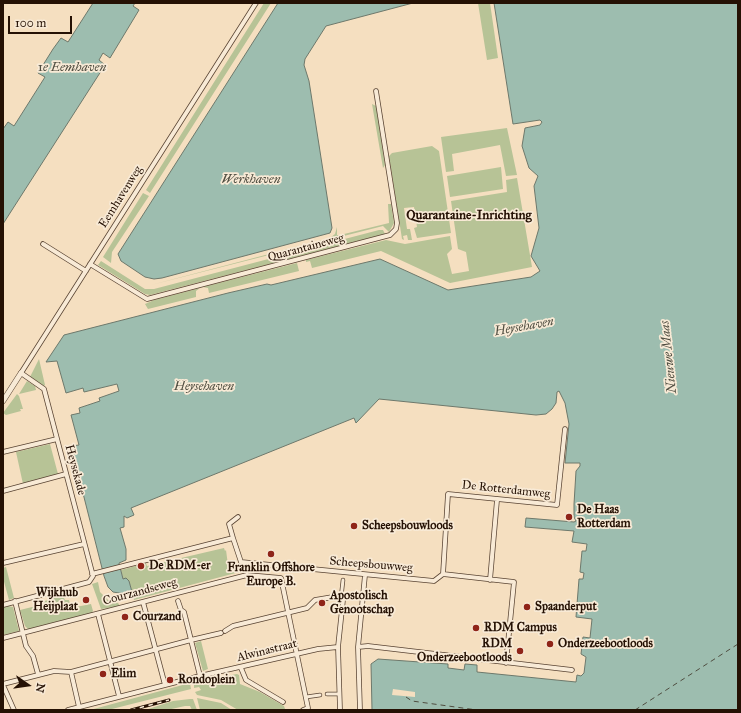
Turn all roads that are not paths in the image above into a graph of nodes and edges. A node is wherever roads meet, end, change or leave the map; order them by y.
1 (256, 3) edge
2 (376, 91) dead end
3 (43, 244) dead end
4 (90, 264) junction
5 (86, 271) junction
6 (21, 373) junction
7 (3, 401) edge
8 (565, 429) dead end
9 (57, 439) junction
10 (3, 452) edge
11 (66, 474) junction
12 (3, 491) edge
13 (497, 500) junction
14 (238, 517) dead end
15 (233, 538) junction
16 (84, 544) junction
17 (3, 563) edge
18 (92, 574) junction
19 (443, 574) junction
20 (365, 575) junction
21 (343, 580) dead end
22 (490, 580) junction
23 (341, 598) junction
24 (178, 600) dead end
25 (15, 601) junction
26 (143, 602) junction
27 (3, 605) edge
28 (289, 612) junction
29 (98, 614) junction
30 (23, 633) junction
31 (3, 638) edge
32 (191, 640) junction
33 (338, 647) junction
34 (358, 647) junction
35 (155, 649) junction
36 (297, 654) junction
37 (111, 661) junction
38 (506, 662) junction
39 (241, 668) junction
40 (572, 670) dead end
41 (71, 672) junction
42 (38, 674) junction
43 (200, 676) junction
44 (3, 685) edge
45 (165, 685) junction
46 (327, 694) dead end
47 (340, 694) junction
48 (320, 695) dead end
49 (119, 696) junction
50 (306, 697) junction
51 (283, 702) dead end
52 (79, 707) junction
53 (14, 710) edge
54 (68, 710) edge
55 (303, 710) edge
56 (340, 710) edge
57 (360, 710) edge

1 - 4 street, Eemhavenweg
2 - 4 street, Quarantaineweg
3 - 5 street
4 - 5 street, Eemhavenweg
5 - 6 street, Eemhavenweg
6 - 7 street, Eemhavenweg
6 - 9 street, Heysekade
8 - 13 street, De Rotterdamweg
9 - 10 street
9 - 11 street, Heysekade
11 - 12 street
11 - 16 street, Heysekade
13 - 19 street, De Rotterdamweg
13 - 22 street
14 - 15 street, Scheepsbouwweg
15 - 18 street
15 - 20 street, Scheepsbouwweg
16 - 17 street
16 - 18 street, Heysekade
18 - 25 street
19 - 20 street, Scheepsbouwweg
19 - 22 street
20 - 34 street
21 - 23 street
22 - 38 street
23 - 28 street
23 - 33 street
24 - 32 street
25 - 27 street
25 - 30 street
26 - 28 street, Courzandseweg
26 - 29 street, Courzandseweg
26 - 35 street
28 - 32 street
28 - 36 street
29 - 30 street, Courzandseweg
29 - 37 street
30 - 31 street, Courzandseweg
30 - 42 street
32 - 35 street
32 - 43 street
33 - 36 street, Alwinastraat
33 - 47 street
34 - 38 street
34 - 57 street
35 - 37 street
35 - 45 street
36 - 39 street, Alwinastraat
36 - 50 street
37 - 41 street
37 - 49 street
38 - 40 street
39 - 43 street, Alwinastraat
39 - 51 street
41 - 42 street
41 - 52 street
42 - 44 street
43 - 45 street, Alwinastraat
44 - 53 street
45 - 49 street, Alwinastraat
46 - 47 street
47 - 56 street
48 - 50 street
49 - 52 street, Alwinastraat
50 - 55 street
52 - 54 street, Alwinastraat

